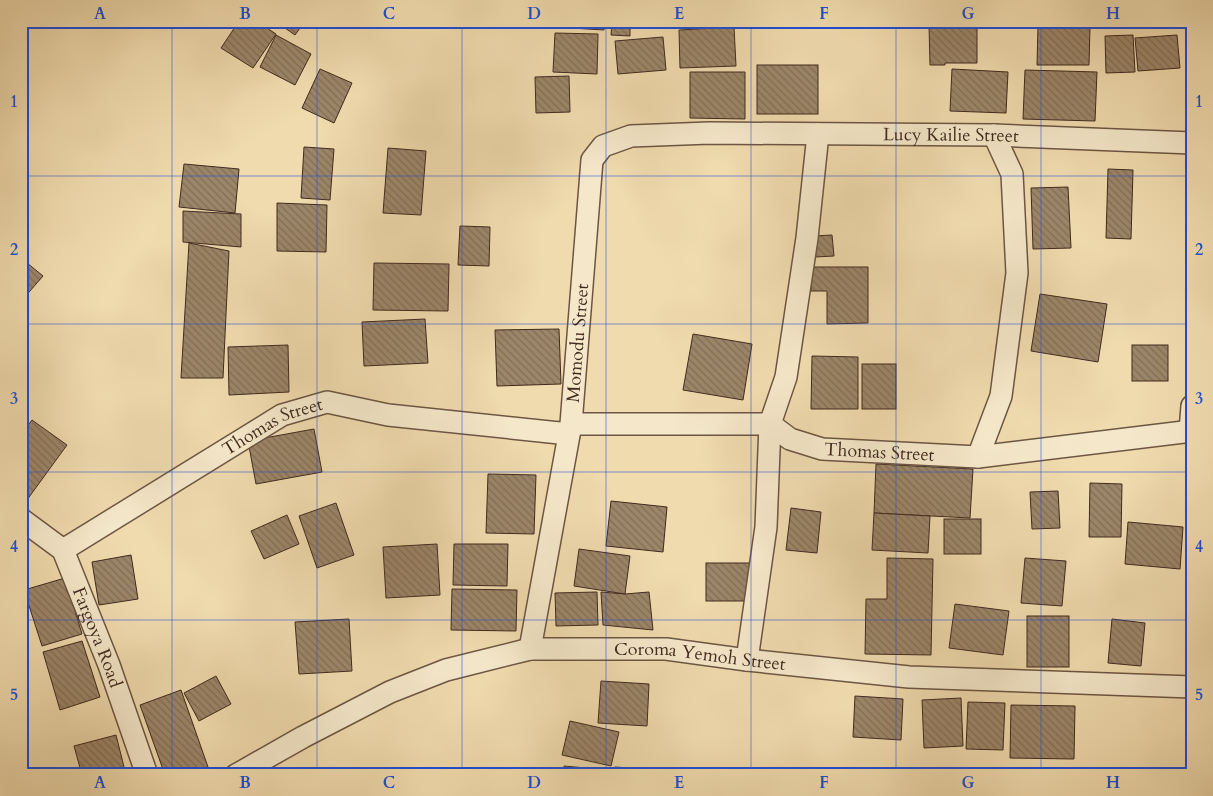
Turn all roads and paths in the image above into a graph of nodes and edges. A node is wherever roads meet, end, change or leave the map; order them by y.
1 (709, 133) joint
2 (818, 134) junction
3 (994, 135) junction
4 (1192, 143) edge
5 (1192, 406) edge
6 (770, 424) junction
7 (570, 429) junction
8 (1191, 430) edge
9 (978, 458) junction
10 (21, 519) edge
11 (63, 550) junction
12 (530, 649) junction
13 (747, 660) junction
14 (1192, 687) edge
15 (147, 775) edge
16 (236, 775) edge

1 - 2 street, Lucy Kailie Street
1 - 7 street, Momodu Street
2 - 3 street, Lucy Kailie Street
2 - 6 street
3 - 4 street, Lucy Kailie Street
3 - 9 street
5 - 8 street
6 - 7 street, Thomas Street
6 - 9 street, Thomas Street
6 - 13 street
7 - 11 street, Thomas Street
7 - 12 street, Momodu Street
8 - 9 street, Thomas Street
10 - 11 street
11 - 15 street, Fargoya Road
12 - 13 street, Coroma Yemoh Street
12 - 16 street, Coroma Yemoh Street
13 - 14 street, Coroma Yemoh Street

